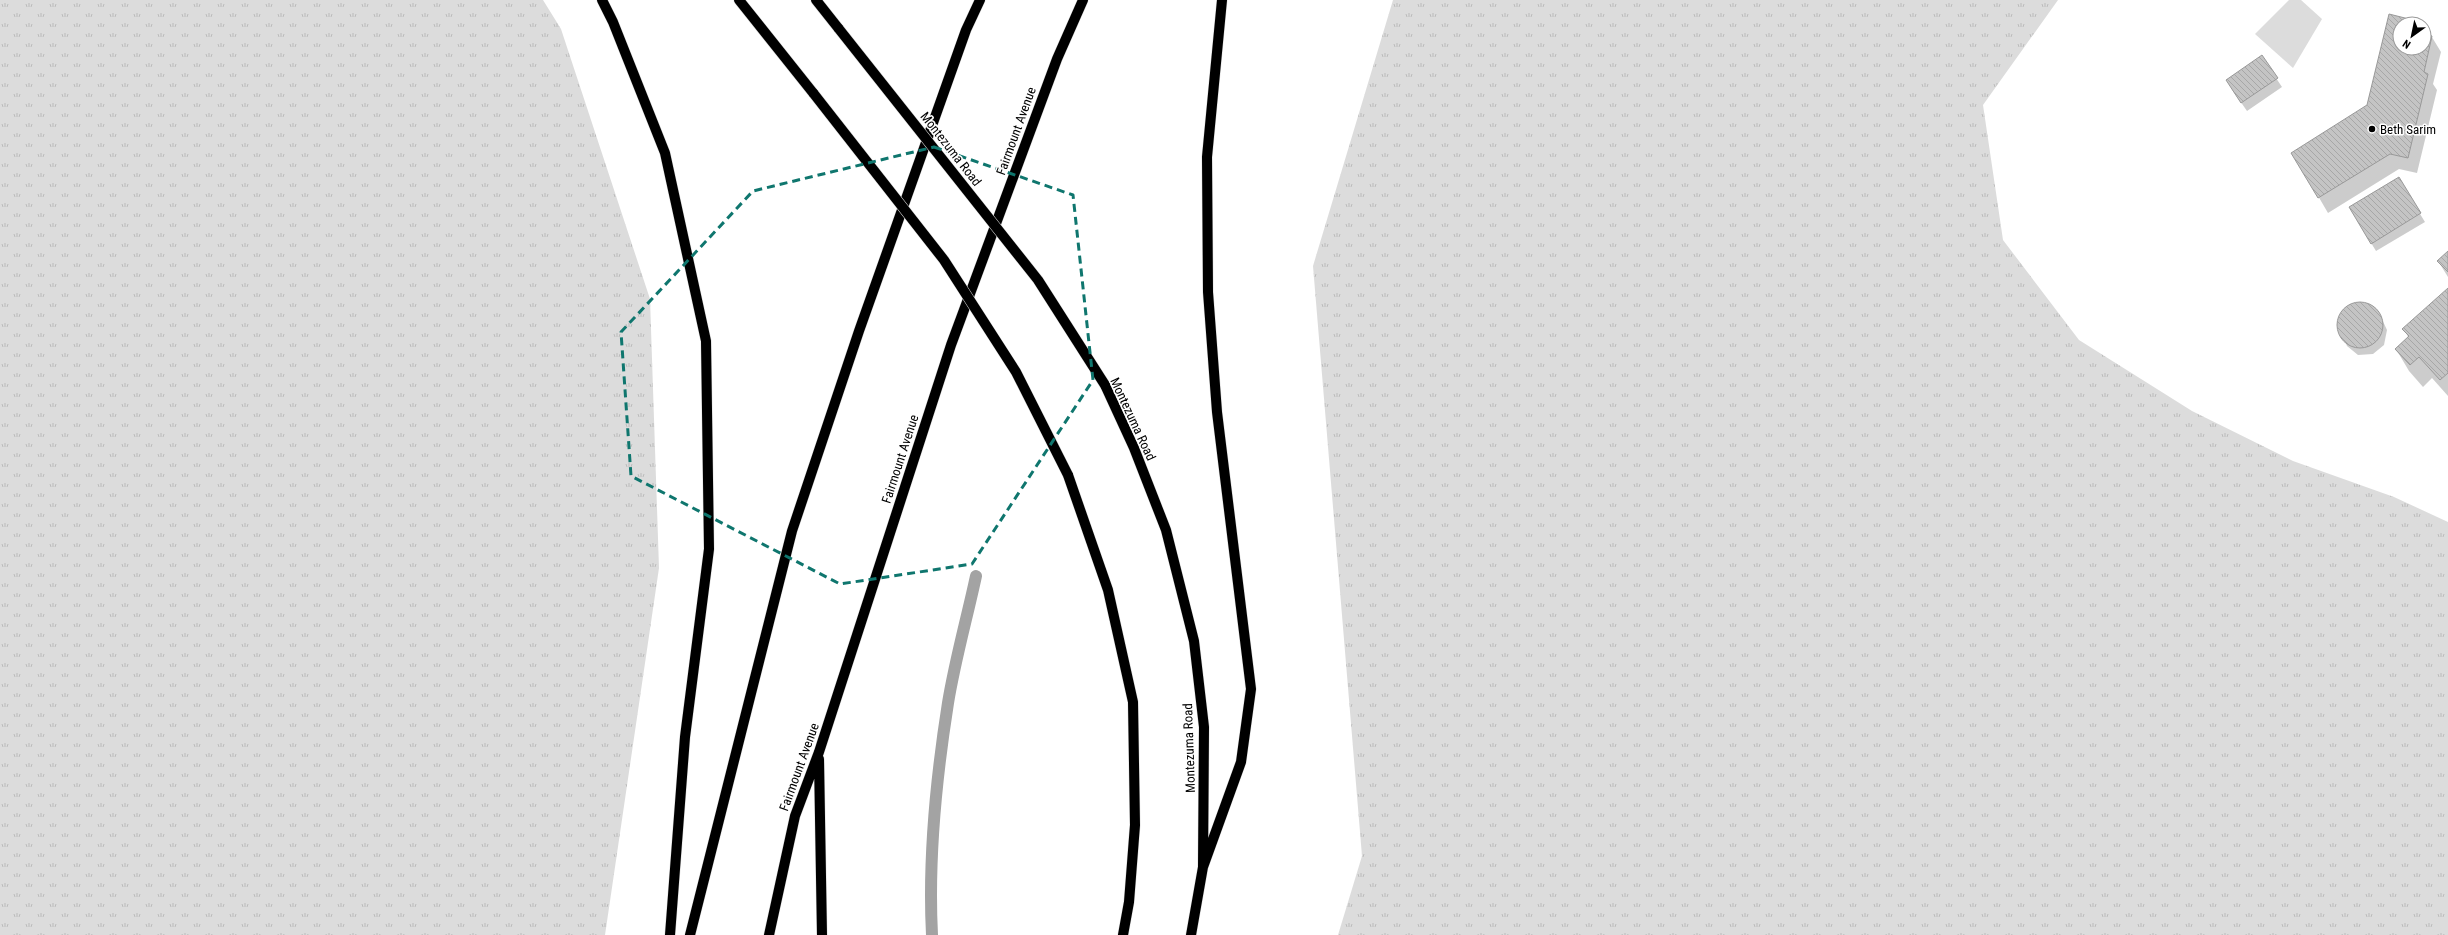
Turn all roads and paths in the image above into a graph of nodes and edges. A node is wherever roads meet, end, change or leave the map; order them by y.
1 (602, 0) edge
2 (738, 0) edge
3 (816, 0) edge
4 (973, 0) edge
5 (980, 0) edge
6 (1083, 0) edge
7 (1222, 0) edge
8 (966, 30) junction
9 (819, 752) junction
10 (1203, 868) junction
11 (670, 935) edge
12 (690, 935) edge
13 (770, 935) edge
14 (822, 935) edge
15 (1123, 935) edge
16 (1191, 935) edge

1 - 11 main road
2 - 15 main road, bridge
3 - 10 main road, Montezuma Road, bridge
4 - 8 main road
5 - 8 main road
6 - 9 main road, Fairmount Avenue
7 - 10 main road
8 - 12 main road
9 - 13 main road, Fairmount Avenue
9 - 14 main road
10 - 16 main road, Montezuma Road

